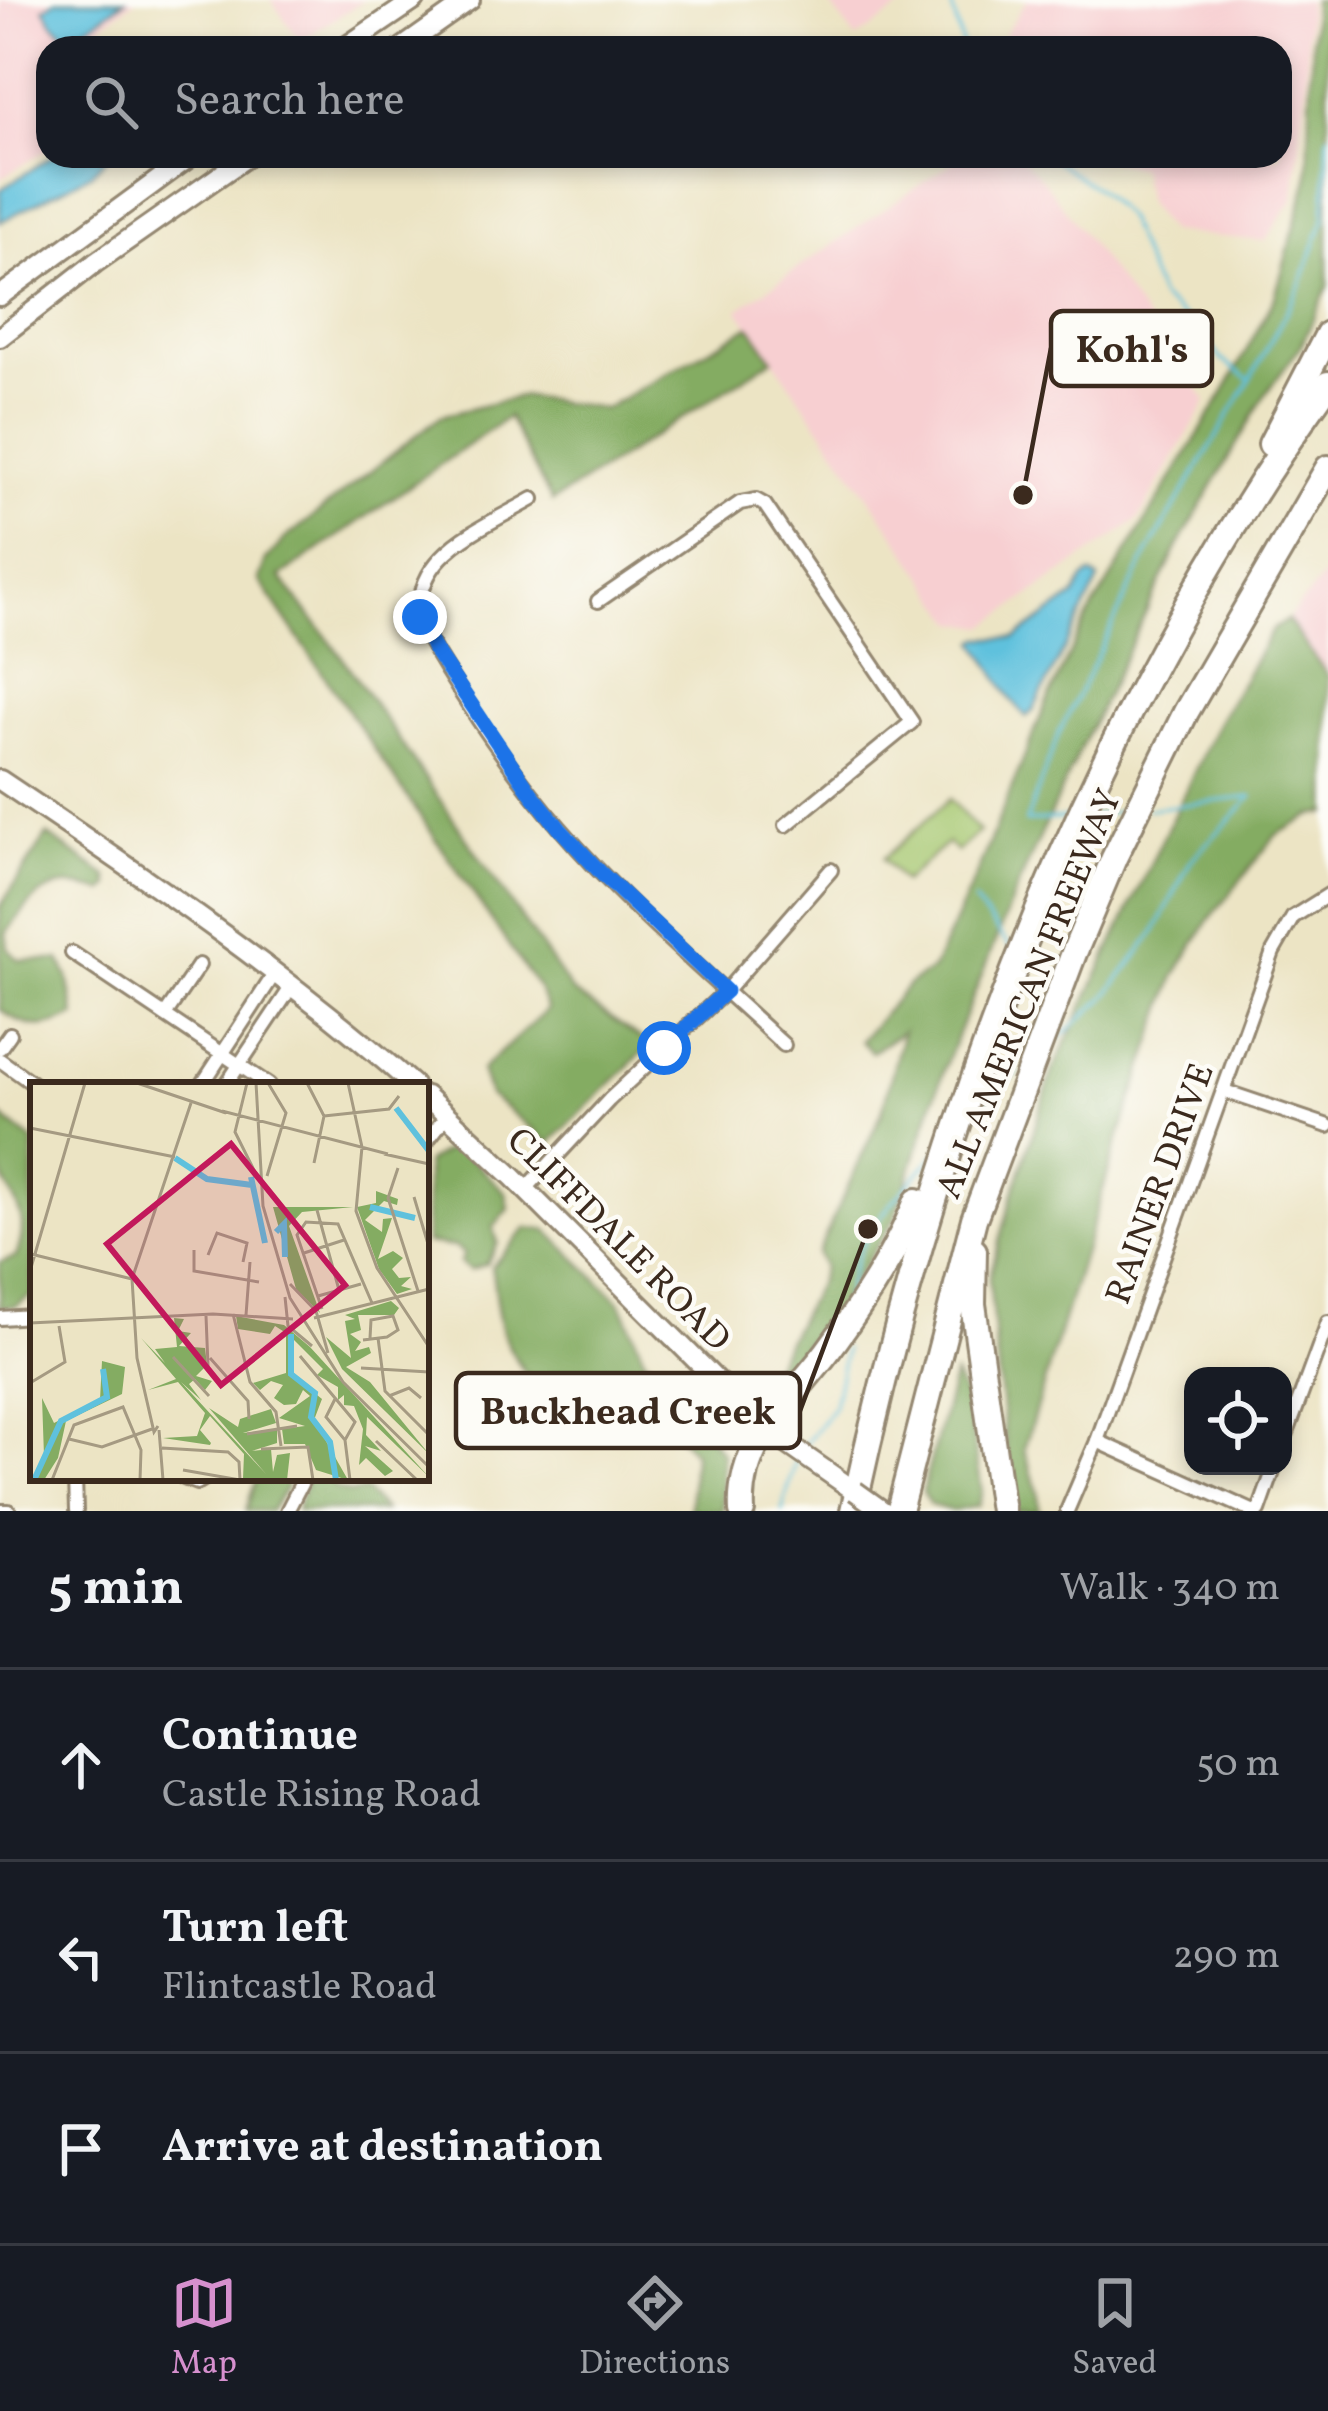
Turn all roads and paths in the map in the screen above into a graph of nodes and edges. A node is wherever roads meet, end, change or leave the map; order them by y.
1 (415, 0) edge
2 (470, 0) edge
3 (362, 36) edge
4 (419, 36) edge
5 (175, 168) edge
6 (231, 168) edge
7 (0, 296) edge
8 (1328, 334) edge
9 (0, 337) edge
10 (1328, 384) edge
11 (1323, 477) edge
12 (533, 499) dead end
13 (1206, 570) junction
14 (598, 602) dead end
15 (0, 780) edge
16 (786, 825) dead end
17 (831, 870) dead end
18 (1328, 895) edge
19 (72, 953) dead end
20 (200, 964) dead end
21 (274, 973) junction
22 (292, 986) junction
23 (726, 991) junction
24 (165, 1015) junction
25 (10, 1034) dead end
26 (784, 1045) dead end
27 (0, 1048) edge
28 (222, 1054) junction
29 (0, 1060) edge
30 (239, 1065) junction
31 (971, 1077) junction
32 (31, 1082) edge
33 (204, 1082) edge
34 (228, 1082) edge
35 (264, 1082) edge
36 (409, 1082) edge
37 (1224, 1091) junction
38 (429, 1099) edge
39 (448, 1115) junction
40 (1328, 1126) edge
41 (429, 1138) edge
42 (525, 1190) junction
43 (974, 1219) junction
44 (30, 1307) edge
45 (30, 1316) edge
46 (17, 1317) junction
47 (0, 1318) edge
48 (1328, 1322) edge
49 (1292, 1420) edge
50 (764, 1427) junction
51 (1097, 1441) junction
52 (1271, 1475) edge
53 (75, 1481) edge
54 (302, 1481) edge
55 (76, 1511) edge
56 (287, 1511) edge
57 (742, 1511) edge
58 (853, 1511) edge
59 (884, 1511) edge
60 (899, 1511) edge
61 (1002, 1511) edge
62 (1067, 1511) edge
63 (1256, 1511) edge

1 - 3 main road
2 - 4 main road
5 - 7 main road
6 - 9 main road
8 - 13 highway
10 - 13 highway, ALL AMERICAN FREEWAY
11 - 43 highway, ALL AMERICAN FREEWAY
12 - 23 street
13 - 31 highway, ALL AMERICAN FREEWAY
14 - 16 street
15 - 21 main road
17 - 23 street
18 - 37 street, RAINER DRIVE
19 - 24 street
20 - 24 street
21 - 22 main road
21 - 28 street
22 - 30 street
22 - 36 main road
23 - 26 street
23 - 42 street
24 - 28 street
25 - 27 street
28 - 30 street
28 - 33 street
29 - 32 street
30 - 34 street
30 - 35 street
31 - 50 highway
31 - 58 highway, ALL AMERICAN FREEWAY
37 - 40 street
37 - 51 street, RAINER DRIVE
38 - 39 main road, CLIFFDALE ROAD
39 - 41 street
39 - 42 main road, CLIFFDALE ROAD
42 - 50 main road, CLIFFDALE ROAD
43 - 60 highway, ALL AMERICAN FREEWAY
43 - 61 highway
44 - 46 street
45 - 46 street
46 - 47 street
48 - 49 street
50 - 57 highway
50 - 59 main road, CLIFFDALE ROAD, bridge
51 - 62 street, RAINER DRIVE
51 - 63 street
52 - 63 street
53 - 55 street
54 - 56 street

